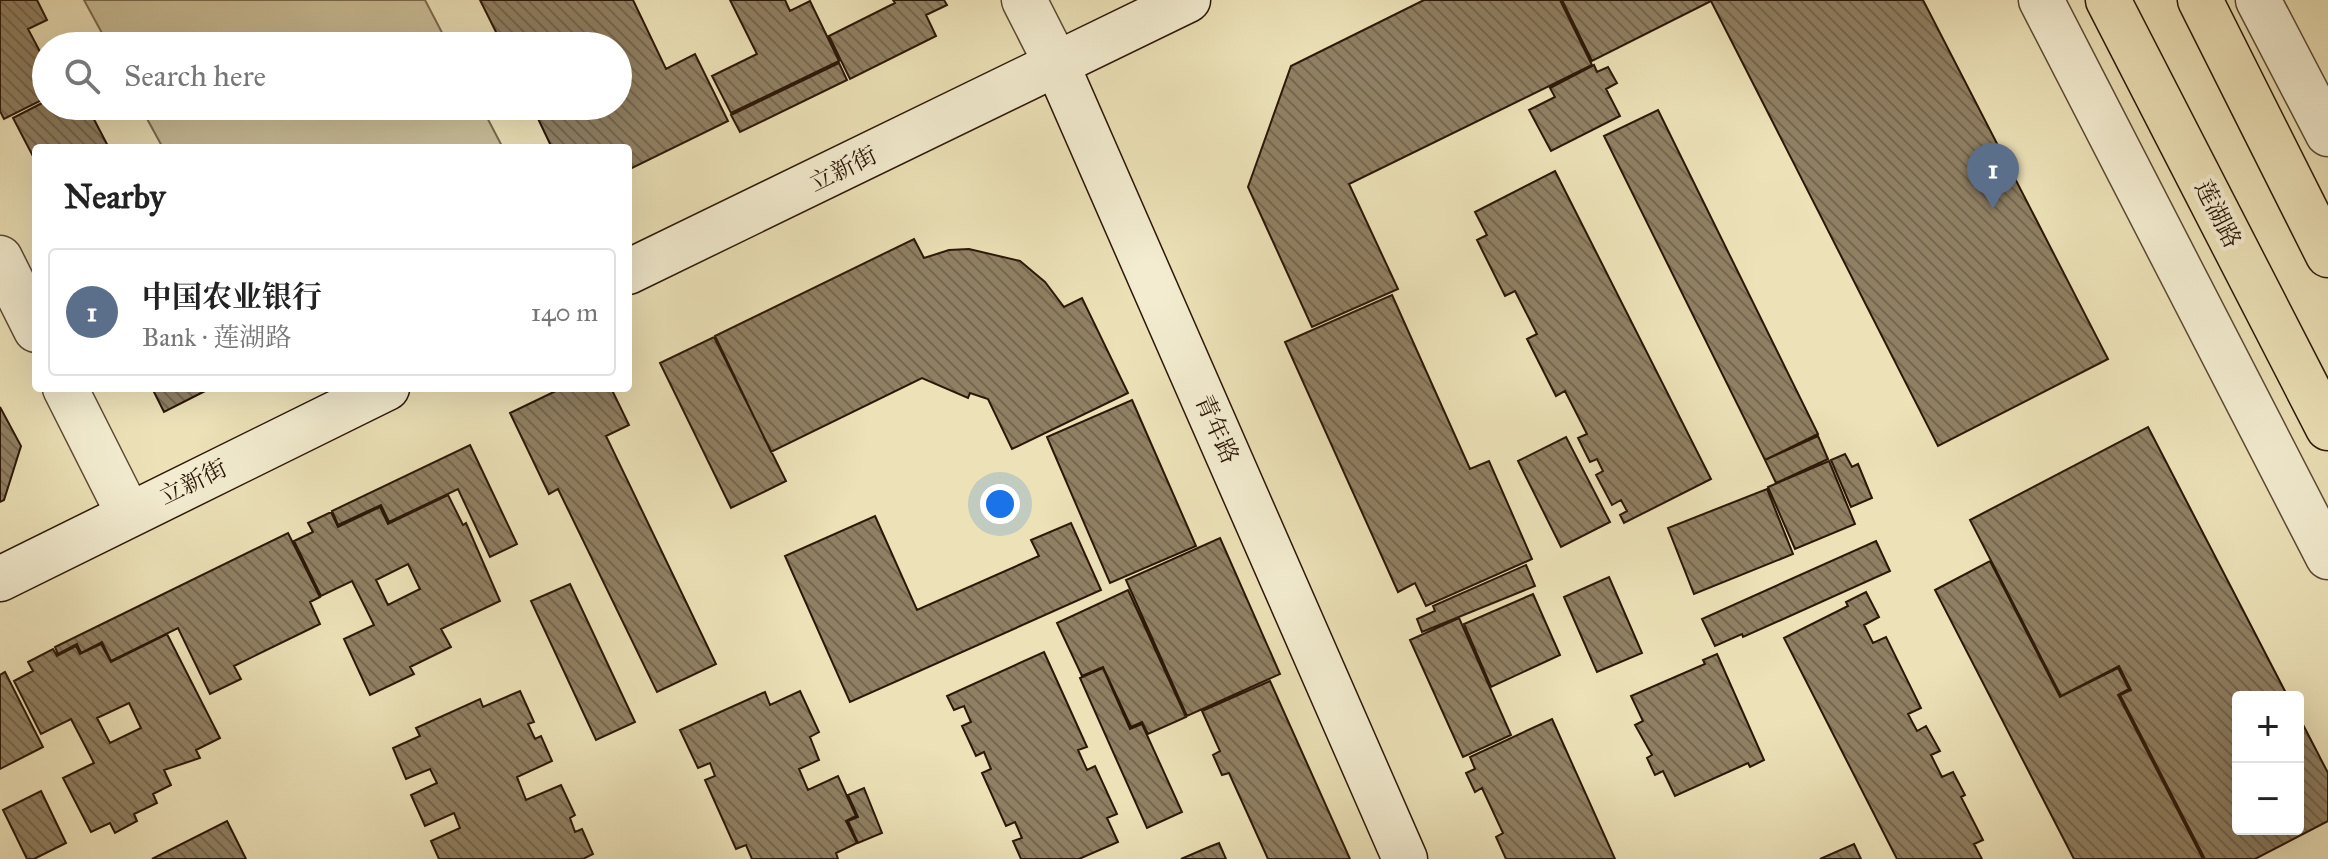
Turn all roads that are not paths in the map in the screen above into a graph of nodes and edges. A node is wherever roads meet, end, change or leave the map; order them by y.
1 (1024, 0) edge
2 (1188, 0) edge
3 (2041, 0) edge
4 (2108, 0) edge
5 (2200, 0) edge
6 (2258, 0) edge
7 (1057, 65) junction
8 (2328, 134) edge
9 (2328, 255) edge
10 (0, 258) edge
11 (632, 270) edge
12 (32, 322) edge
13 (67, 392) edge
14 (379, 392) edge
15 (2328, 428) edge
16 (128, 513) junction
17 (2328, 557) edge
18 (0, 579) edge
19 (1405, 859) edge

1 - 7 street, 青年路
2 - 7 street, 立新街
3 - 17 street
4 - 15 main road, 莲湖路
5 - 9 main road
6 - 8 street
7 - 11 street, 立新街
7 - 19 street, 青年路
10 - 12 street
13 - 16 street
14 - 16 street, 立新街
16 - 18 street, 立新街

